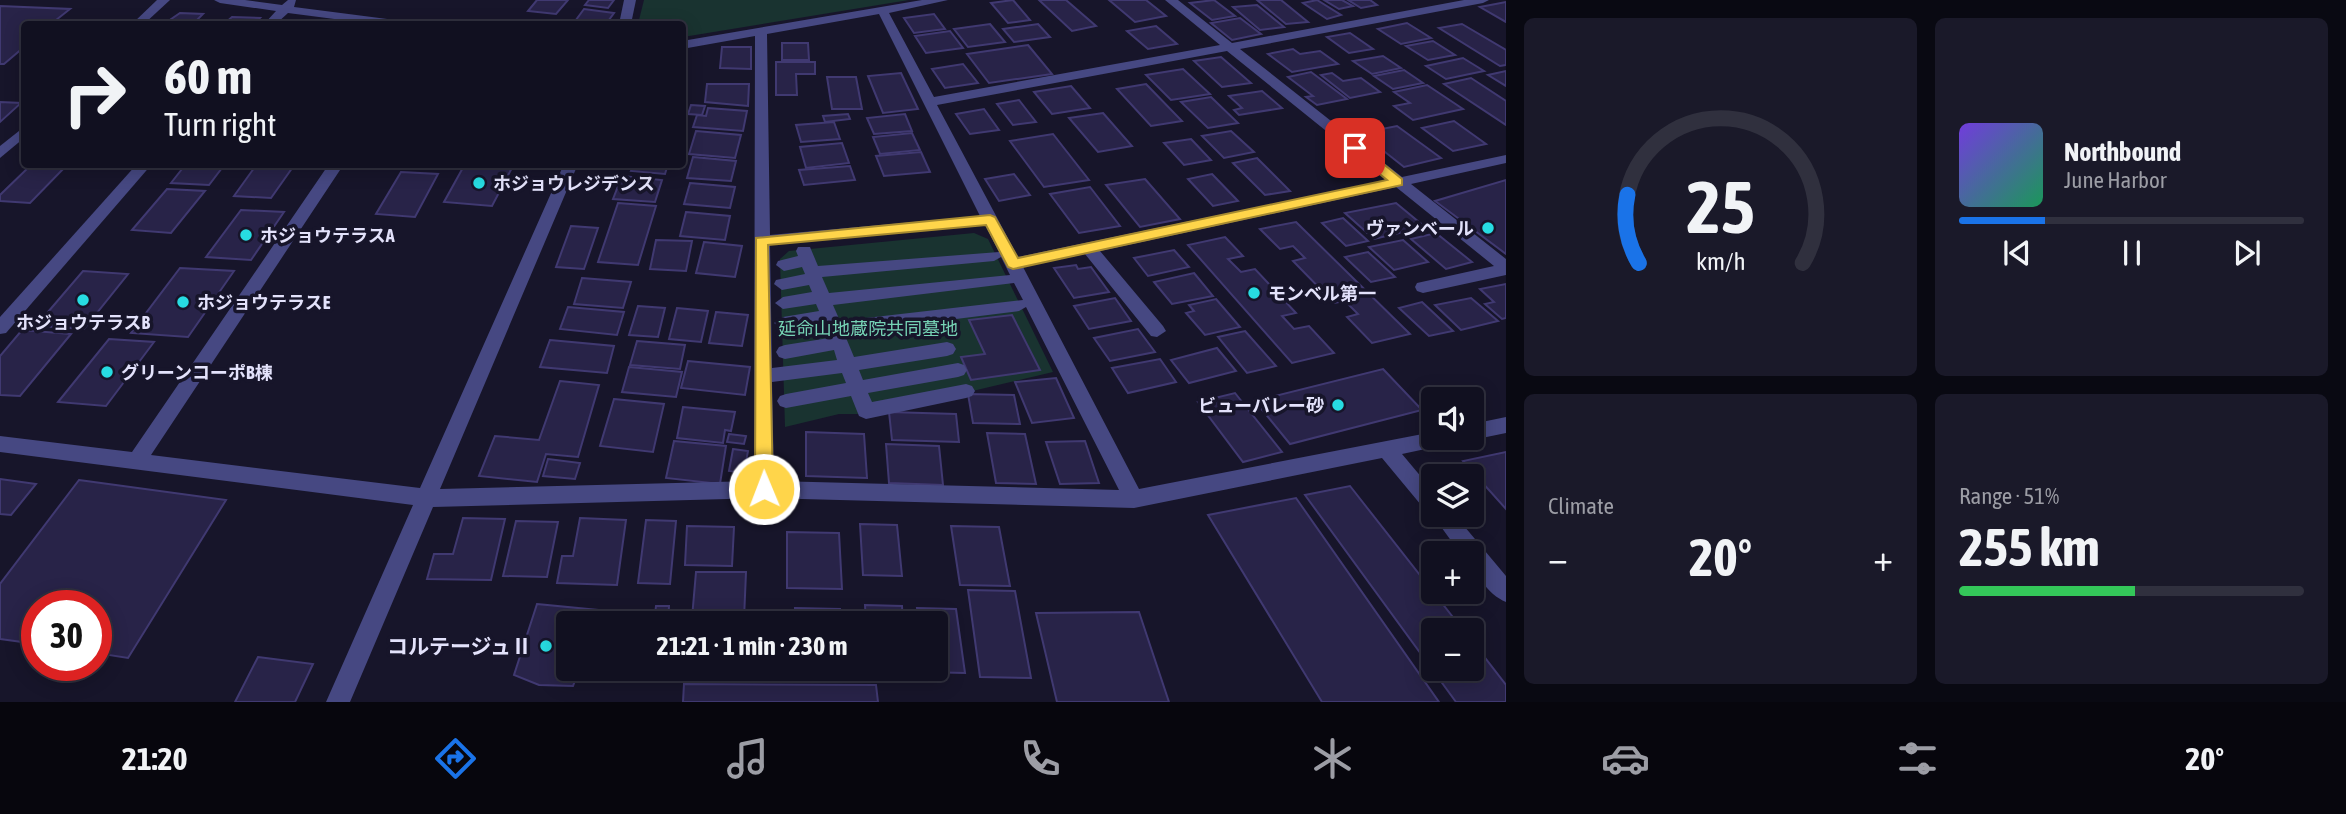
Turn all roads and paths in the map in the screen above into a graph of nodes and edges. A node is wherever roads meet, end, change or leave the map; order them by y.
1 (164, 0) edge
2 (220, 0) edge
3 (630, 0) edge
4 (942, 0) edge
5 (1171, 0) edge
6 (1483, 0) edge
7 (290, 4) edge
8 (882, 10) junction
9 (141, 21) edge
10 (273, 21) edge
11 (379, 21) edge
12 (626, 21) edge
13 (761, 33) junction
14 (686, 44) edge
15 (1229, 47) junction
16 (930, 102) junction
17 (21, 134) edge
18 (0, 153) edge
19 (1504, 161) edge
20 (141, 168) edge
21 (334, 168) edge
22 (569, 168) edge
23 (1397, 182) junction
24 (990, 220) junction
25 (761, 241) junction
26 (1089, 248) junction
27 (994, 256) dead end
28 (784, 265) dead end
29 (810, 265) junction
30 (1506, 268) edge
31 (1011, 272) junction
32 (782, 284) dead end
33 (1423, 287) dead end
34 (783, 303) dead end
35 (1019, 305) dead end
36 (829, 317) junction
37 (783, 323) dead end
38 (0, 328) edge
39 (1157, 331) dead end
40 (947, 349) dead end
41 (785, 352) dead end
42 (914, 354) junction
43 (848, 363) junction
44 (958, 370) dead end
45 (763, 375) junction
46 (925, 376) junction
47 (857, 388) junction
48 (965, 391) dead end
49 (934, 397) junction
50 (808, 404) dead end
51 (1506, 425) edge
52 (1484, 430) edge
53 (1421, 442) edge
54 (0, 444) edge
55 (1386, 449) junction
56 (136, 462) junction
57 (764, 489) junction
58 (1421, 491) edge
59 (426, 498) junction
60 (1134, 499) junction
61 (1452, 527) edge
62 (1506, 592) edge
63 (338, 702) edge

1 - 9 street
2 - 7 street
3 - 12 street
4 - 8 street
5 - 15 street
6 - 15 street
7 - 10 street
7 - 11 street
8 - 13 street
8 - 16 street
13 - 14 street
13 - 25 street
15 - 16 street
15 - 23 street
16 - 24 street
17 - 18 street
19 - 23 street
20 - 38 street
21 - 56 street
22 - 59 street
23 - 26 street
23 - 30 street
24 - 25 street
24 - 31 street
25 - 45 street
26 - 31 street
26 - 39 street
27 - 29 street
28 - 29 street
29 - 32 street
29 - 36 street
30 - 33 street
31 - 36 street
31 - 60 street
34 - 36 street
35 - 36 street
36 - 37 street
36 - 41 street
36 - 43 street
40 - 42 street
42 - 43 street
42 - 46 street
43 - 45 street
43 - 47 street
44 - 46 street
45 - 57 street
46 - 47 street
46 - 49 street
47 - 49 street
47 - 50 street
48 - 49 street
51 - 52 street
53 - 55 street
54 - 56 street
55 - 58 street
55 - 60 street
56 - 59 street
57 - 59 street
57 - 60 street
59 - 63 street
61 - 62 street

